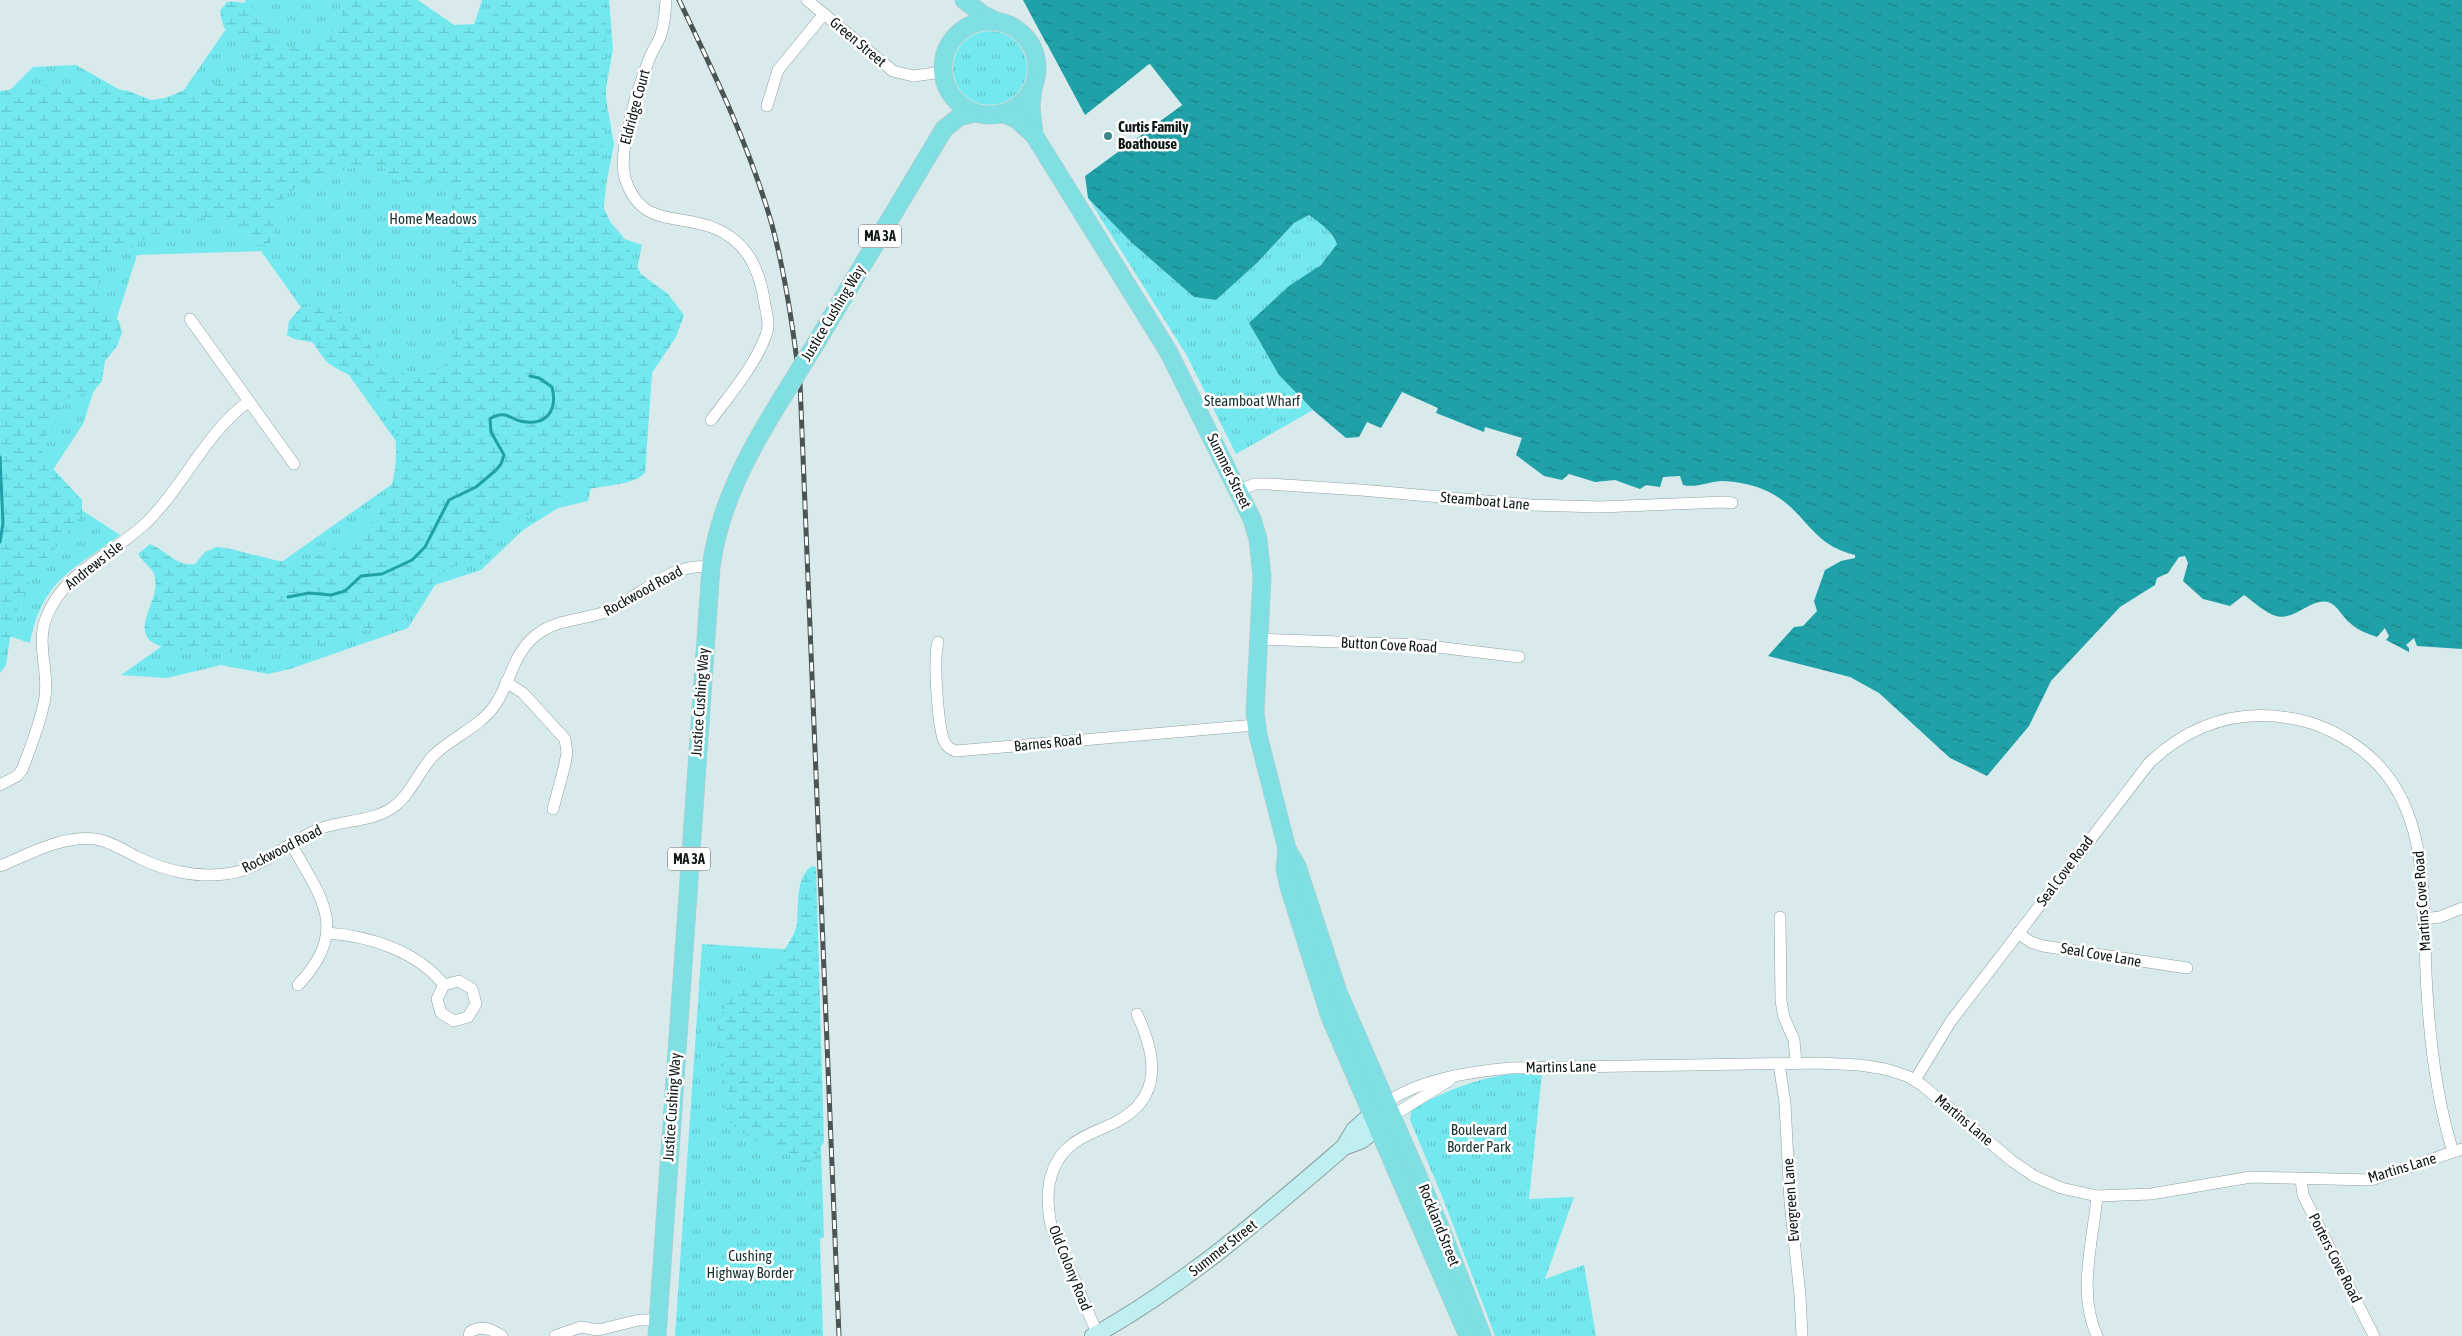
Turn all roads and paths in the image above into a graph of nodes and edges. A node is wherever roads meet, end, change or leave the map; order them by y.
1 (666, 0) edge
2 (807, 0) edge
3 (963, 0) edge
4 (824, 14) junction
5 (996, 21) junction
6 (957, 33) junction
7 (945, 80) junction
8 (1033, 87) junction
9 (767, 106) dead end
10 (975, 113) junction
11 (1002, 113) junction
12 (944, 129) junction
13 (1034, 135) junction
14 (190, 319) dead end
15 (249, 401) junction
16 (711, 420) dead end
17 (294, 464) dead end
18 (1240, 490) junction
19 (1732, 503) dead end
20 (711, 567) junction
21 (1259, 639) junction
22 (938, 642) dead end
23 (1519, 657) dead end
24 (506, 682) junction
25 (2256, 715) joint
26 (1256, 725) junction
27 (0, 785) edge
28 (553, 809) dead end
29 (292, 844) junction
30 (1287, 849) junction
31 (0, 866) edge
32 (2462, 908) edge
33 (1780, 917) dead end
34 (2423, 919) junction
35 (327, 933) junction
36 (2018, 933) junction
37 (2187, 968) dead end
38 (298, 984) dead end
39 (444, 985) dead end
40 (1137, 1014) dead end
41 (1796, 1063) junction
42 (1779, 1064) junction
43 (1915, 1080) junction
44 (1389, 1109) junction
45 (1374, 1121) junction
46 (2458, 1151) edge
47 (2301, 1179) junction
48 (2097, 1196) junction
49 (658, 1328) edge
50 (1101, 1334) edge
51 (469, 1336) edge
52 (502, 1336) edge
53 (555, 1336) edge
54 (1468, 1336) edge
55 (1482, 1336) edge
56 (1802, 1336) edge
57 (2097, 1336) edge
58 (2374, 1336) edge

1 - 16 street, Eldridge Court
2 - 4 street, Green Street
3 - 5 main road, MA 3A
3 - 6 main road, MA 3A
4 - 7 street, Green Street
4 - 9 street
5 - 6 main road
5 - 8 main road, MA 3A
6 - 7 main road, MA 3A
7 - 10 main road
7 - 12 main road, Justice Cushing Way / MA 3A
8 - 11 main road
8 - 13 main road, Summer Street
10 - 11 main road, MA 3A
10 - 12 main road, Justice Cushing Way / MA 3A
11 - 13 main road, Summer Street
12 - 20 main road, Justice Cushing Way / MA 3A, bridge
13 - 18 main road, Summer Street
14 - 15 street
15 - 17 street
15 - 27 street, Andrews Isle
18 - 19 street, Steamboat Lane
18 - 21 main road, Summer Street
20 - 24 street, Rockwood Road
20 - 49 main road, Justice Cushing Way / MA 3A
21 - 23 street, Button Cove Road
21 - 26 main road, Summer Street
22 - 26 street, Barnes Road
24 - 28 street
24 - 29 street, Rockwood Road
25 - 34 street, Martins Cove Road
25 - 36 street, Seal Cove Road
26 - 30 main road, Summer Street
29 - 31 street, Rockwood Road
29 - 35 street
30 - 44 main road, Summer Street
30 - 45 main road, Summer Street
32 - 34 street
33 - 41 street
34 - 46 street, Martins Cove Road
35 - 38 street
35 - 39 street
36 - 37 street, Seal Cove Lane
36 - 43 street, Seal Cove Road
40 - 50 street, Old Colony Road
41 - 42 street, Martins Lane
41 - 43 street, Martins Lane
42 - 44 street, Martins Lane
42 - 56 street, Evergreen Lane
43 - 48 street, Martins Lane
44 - 45 street, Summer Street
44 - 55 main road, Rockland Street
45 - 50 street, Summer Street
45 - 54 main road, Rockland Street
46 - 47 street, Martins Lane
47 - 48 street, Martins Lane
47 - 58 street, Porters Cove Road
48 - 57 street
49 - 53 street
51 - 52 street

